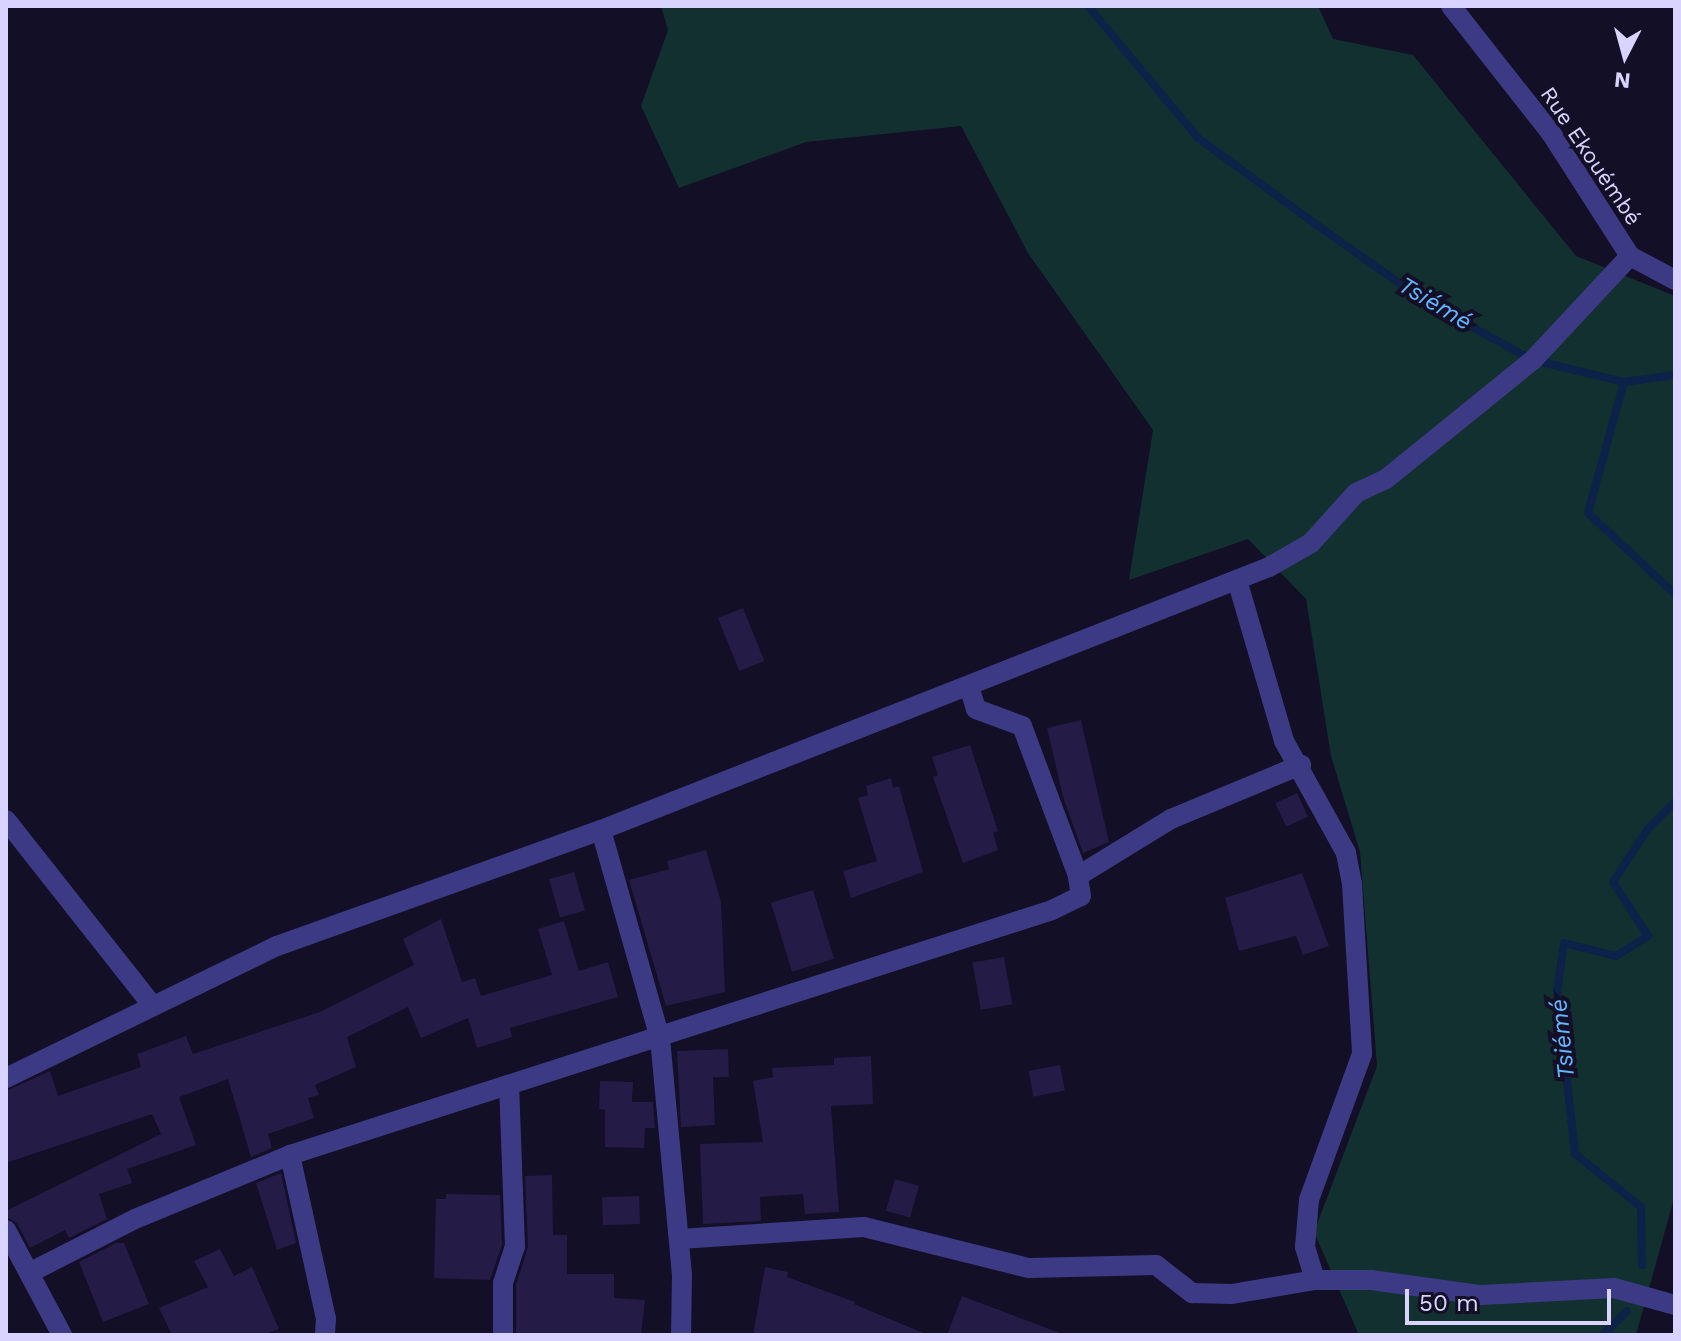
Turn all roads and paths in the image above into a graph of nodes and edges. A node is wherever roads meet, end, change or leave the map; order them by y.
1 (1451, 6) edge
2 (1630, 256) junction
3 (1675, 280) edge
4 (1237, 580) junction
5 (969, 686) junction
6 (1301, 765) junction
7 (6, 820) edge
8 (601, 830) junction
9 (1078, 876) junction
10 (153, 1006) junction
11 (660, 1038) junction
12 (6, 1078) edge
13 (509, 1085) junction
14 (290, 1155) junction
15 (6, 1230) edge
16 (679, 1239) junction
17 (31, 1272) junction
18 (1315, 1280) junction
19 (1675, 1305) edge
20 (62, 1335) edge
21 (325, 1335) edge
22 (503, 1335) edge
23 (681, 1335) edge

1 - 2 street, Rue Ekouémbé
2 - 3 street, Rue Ekouémbé
2 - 4 street
4 - 5 street
4 - 6 street
5 - 8 street
5 - 9 street
6 - 9 street
6 - 18 street
7 - 10 street
8 - 10 street
8 - 11 street
9 - 11 street
10 - 12 street
11 - 13 street
11 - 16 street
13 - 14 street
13 - 22 street
14 - 17 street
14 - 21 street
15 - 17 street
16 - 18 street
16 - 23 street
17 - 20 street
18 - 19 street

